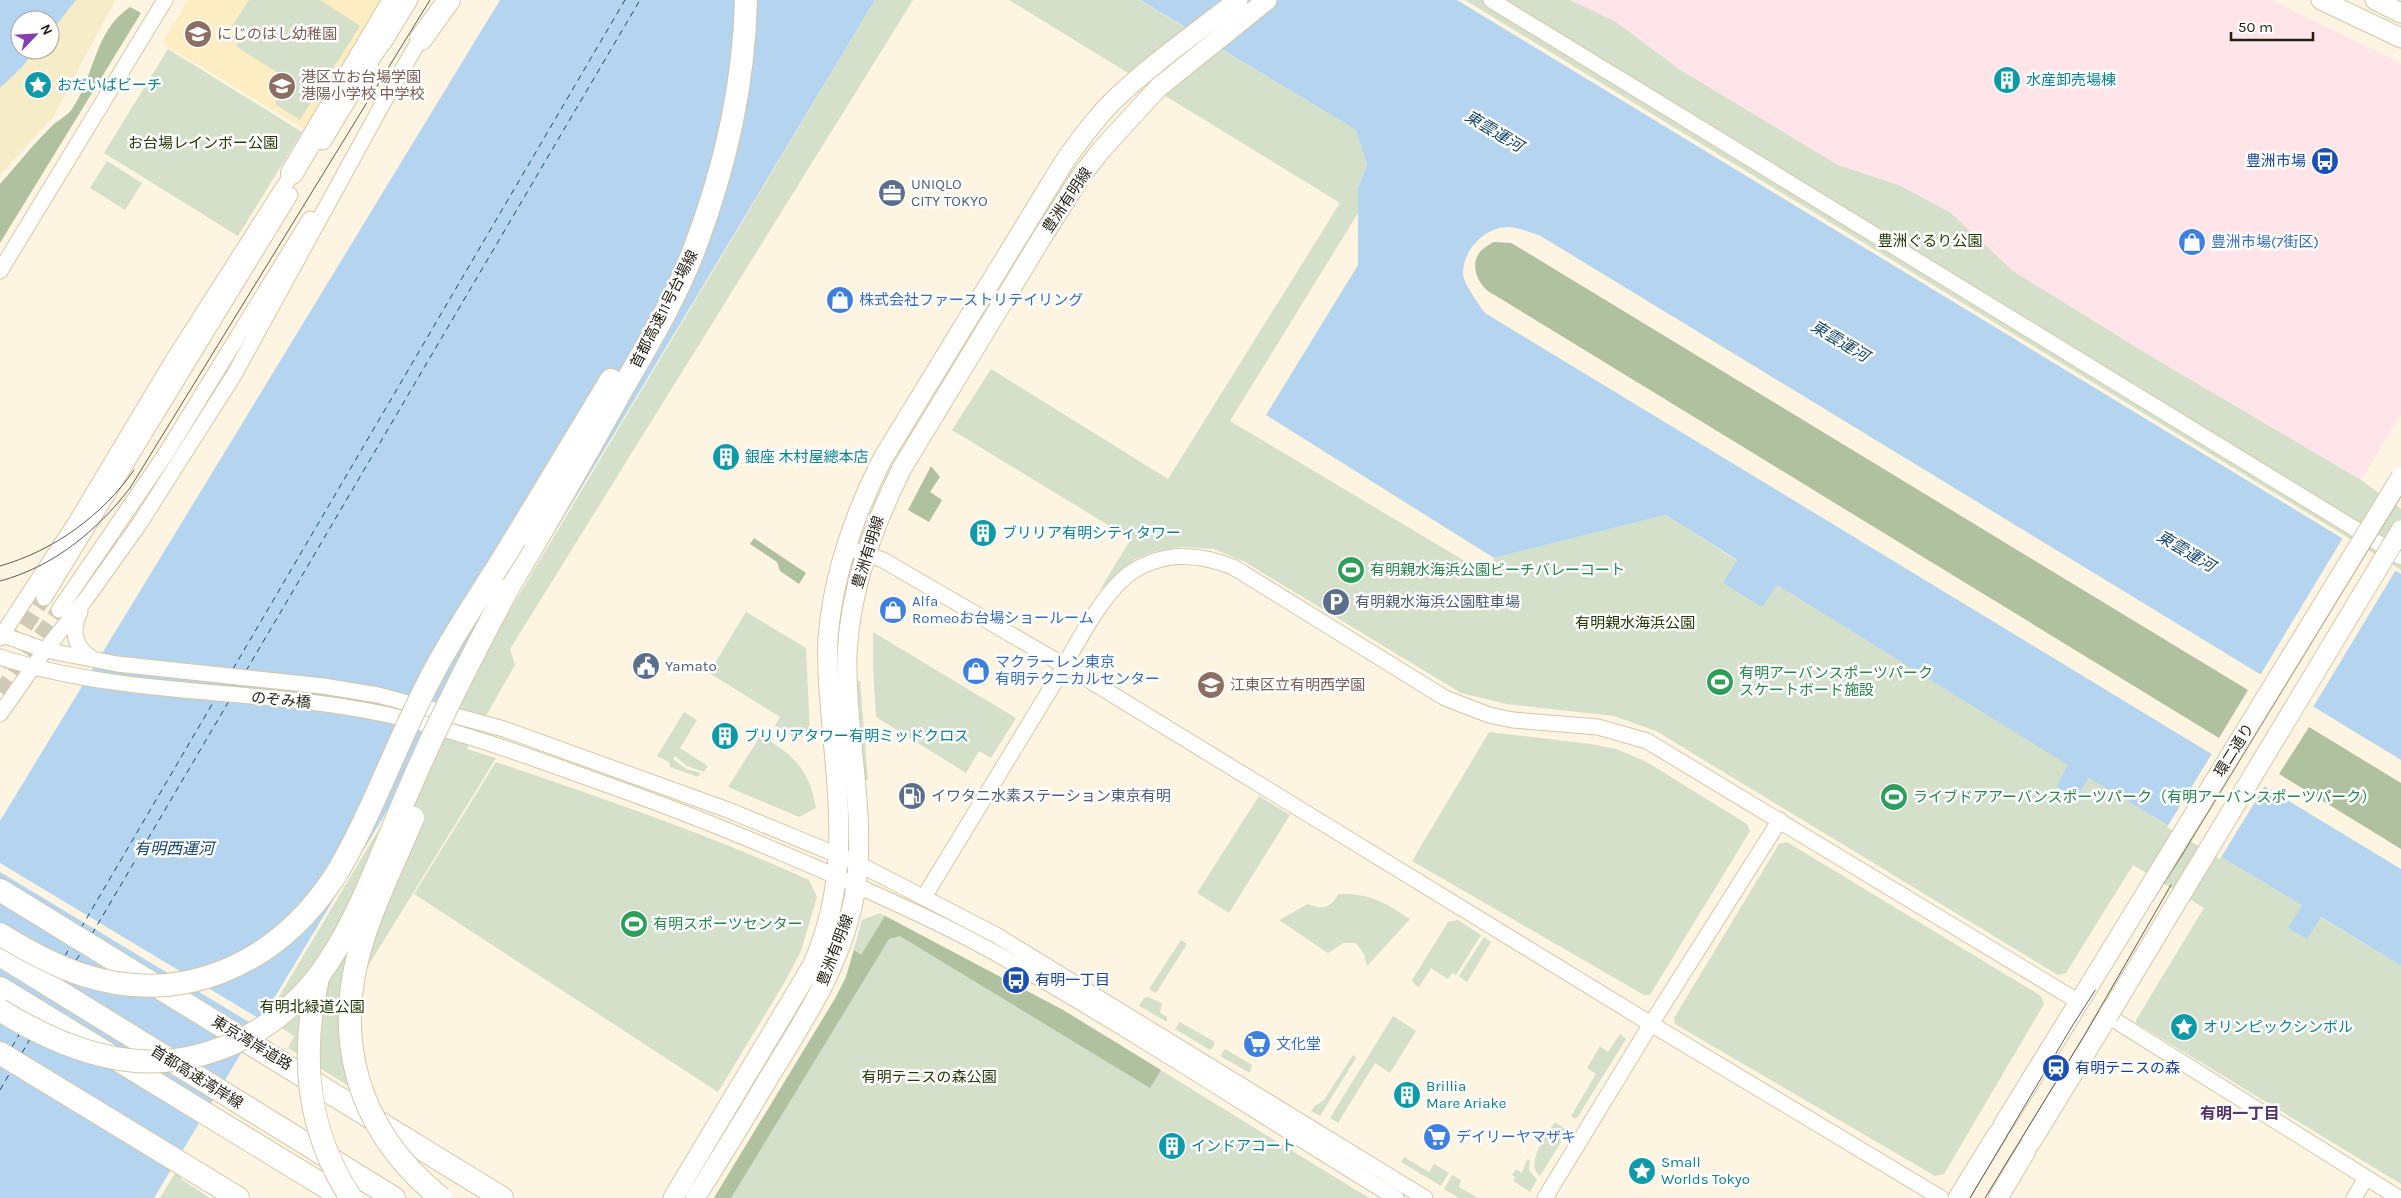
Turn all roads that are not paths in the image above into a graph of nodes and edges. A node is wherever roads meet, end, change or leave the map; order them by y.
1 (166, 0) edge
2 (394, 0) edge
3 (410, 0) edge
4 (444, 0) edge
5 (449, 0) edge
6 (732, 0) edge
7 (746, 0) edge
8 (1238, 0) edge
9 (1267, 0) edge
10 (1491, 0) edge
11 (2321, 0) edge
12 (2379, 2) edge
13 (2401, 12) edge
14 (2373, 25) junction
15 (388, 36) junction
16 (2401, 38) edge
17 (421, 39) junction
18 (1124, 124) junction
19 (1083, 135) junction
20 (292, 173) junction
21 (284, 195) junction
22 (316, 217) junction
23 (0, 271) edge
24 (2401, 477) edge
25 (2401, 530) edge
26 (515, 540) junction
27 (845, 546) junction
28 (866, 552) junction
29 (2401, 557) edge
30 (507, 590) junction
31 (44, 598) tunnel mouth
32 (86, 599) junction
33 (59, 610) tunnel mouth
34 (1, 636) edge
35 (45, 650) junction
36 (77, 653) junction
37 (0, 657) edge
38 (1064, 666) junction
39 (32, 668) junction
40 (0, 714) edge
41 (1780, 820) junction
42 (839, 855) junction
43 (857, 863) junction
44 (838, 877) junction
45 (856, 885) junction
46 (0, 890) edge
47 (924, 897) junction
48 (0, 934) edge
49 (0, 956) edge
50 (0, 988) edge
51 (2079, 1002) junction
52 (0, 1010) edge
53 (2108, 1016) junction
54 (1651, 1024) junction
55 (0, 1053) edge
56 (2366, 1178) junction
57 (238, 1198) edge
58 (344, 1198) edge
59 (351, 1198) edge
60 (394, 1198) edge
61 (441, 1198) edge
62 (502, 1198) edge
63 (673, 1198) edge
64 (695, 1198) edge
65 (1396, 1198) edge
66 (1425, 1198) edge
67 (1545, 1198) edge
68 (1942, 1198) edge
69 (1958, 1198) edge
70 (1998, 1198) edge
71 (2354, 1198) edge
72 (2399, 1198) edge

1 - 23 street
2 - 20 highway
3 - 15 street
4 - 17 street
5 - 17 highway
6 - 26 highway, 首都高速11号台場線
7 - 30 highway, 首都高速11号台場線
8 - 19 main road, 豊洲有明線
9 - 18 main road, 豊洲有明線
10 - 29 street
11 - 14 main road
12 - 13 main road
12 - 14 street
14 - 16 main road
15 - 20 street
15 - 21 street
17 - 22 street
18 - 19 main road
18 - 28 main road, 豊洲有明線
19 - 27 main road, 豊洲有明線
20 - 21 street
21 - 31 street
21 - 34 street
22 - 32 street
22 - 33 street
24 - 51 main road, 環二通り, bridge
25 - 53 main road, 環二通り, bridge
26 - 48 highway, bridge
26 - 59 highway, bridge
27 - 28 street
27 - 42 main road, 豊洲有明線
28 - 38 street
28 - 43 main road, 豊洲有明線
30 - 52 highway, bridge
30 - 61 highway, bridge
32 - 35 street
32 - 36 street
34 - 35 street, のぞみ橋
35 - 36 street, のぞみ橋
35 - 39 street
36 - 42 street, のぞみ橋, bridge
37 - 39 street, のぞみ橋
38 - 41 street
38 - 47 street
38 - 54 street
39 - 40 street
39 - 44 street, のぞみ橋, bridge
41 - 51 street
41 - 54 street
42 - 43 street, のぞみ橋
42 - 44 main road, 豊洲有明線
43 - 45 main road, 豊洲有明線
43 - 47 street, のぞみ橋
44 - 45 street, のぞみ橋
44 - 63 main road, 豊洲有明線
45 - 64 main road, 豊洲有明線
45 - 65 street, のぞみ橋
46 - 62 highway, 東京湾岸道路, bridge
47 - 66 street, のぞみ橋
49 - 60 highway, 首都高速湾岸線, bridge
50 - 58 highway, 首都高速湾岸線, bridge
51 - 69 main road, 環二通り
53 - 56 street
53 - 70 main road, 環二通り
54 - 67 street
54 - 68 street
55 - 57 highway
56 - 71 street
56 - 72 street

